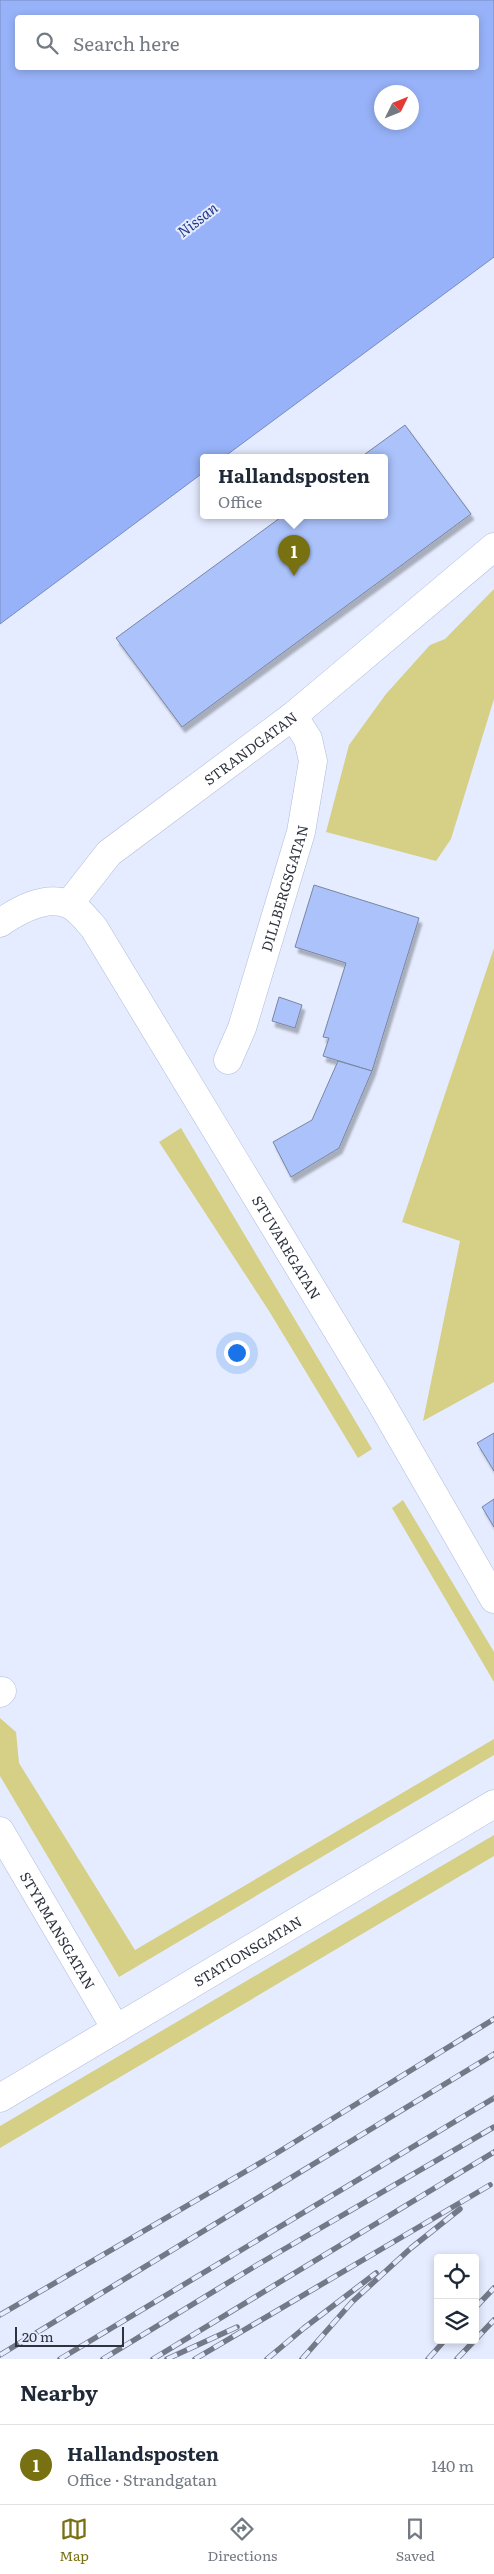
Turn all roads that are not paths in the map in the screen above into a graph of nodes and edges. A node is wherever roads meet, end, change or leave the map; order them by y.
1 (494, 547) edge
2 (293, 716) junction
3 (69, 904) junction
4 (0, 923) edge
5 (228, 1060) dead end
6 (494, 1599) edge
7 (494, 1804) edge
8 (0, 1831) edge
9 (116, 2029) junction
10 (0, 2098) edge

1 - 2 street, STRANDGATAN
2 - 3 street, STRANDGATAN
2 - 5 street, DILLBERGSGATAN
3 - 4 street
3 - 6 street, STUVAREGATAN
7 - 9 street, STATIONSGATAN
8 - 9 street, STYRMANSGATAN
9 - 10 street, STATIONSGATAN

